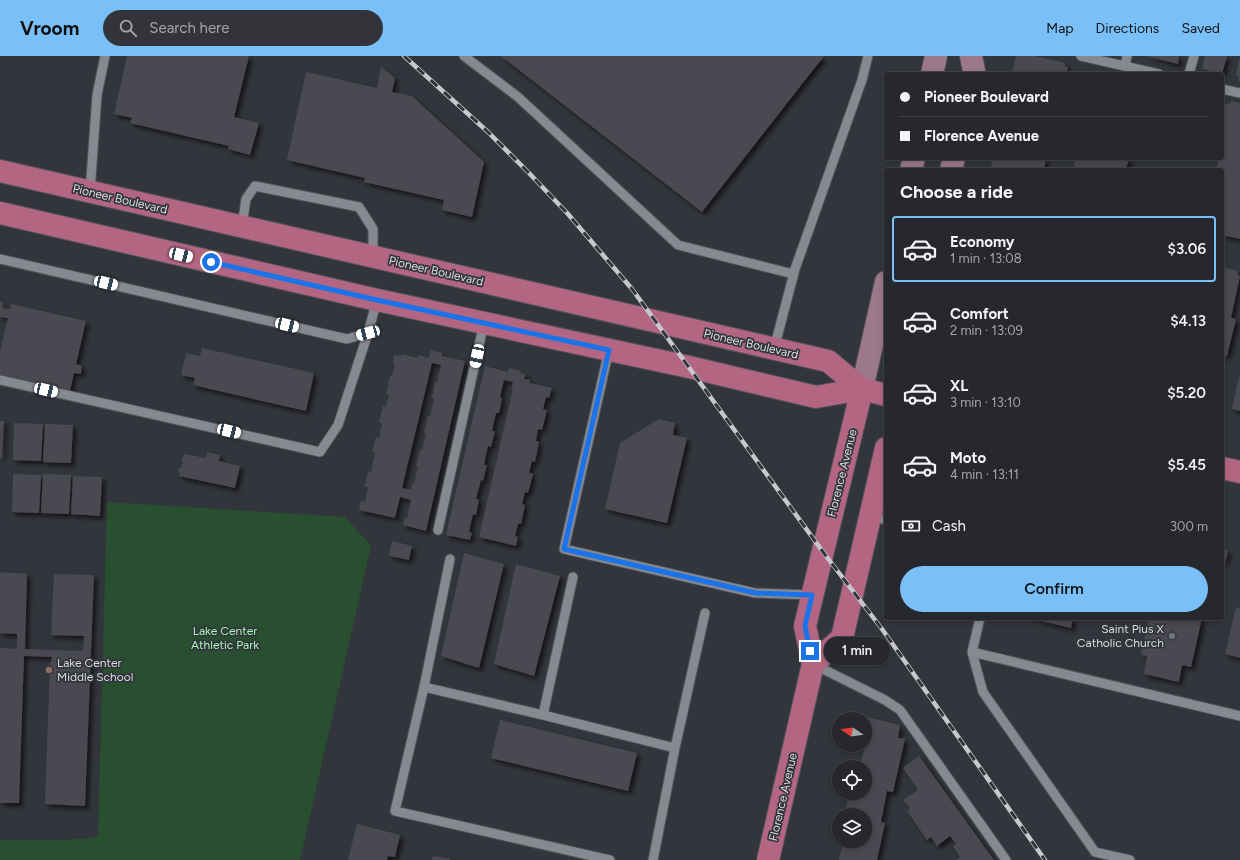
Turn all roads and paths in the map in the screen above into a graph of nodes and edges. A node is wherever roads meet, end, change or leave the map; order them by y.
1 (106, 56) edge
2 (464, 56) edge
3 (868, 56) edge
4 (936, 56) edge
5 (971, 56) edge
6 (1081, 56) edge
7 (1127, 56) edge
8 (1194, 56) edge
9 (1123, 69) edge
10 (932, 72) edge
11 (974, 72) edge
12 (1145, 72) edge
13 (1190, 72) edge
14 (1224, 89) edge
15 (1240, 93) edge
16 (0, 171) edge
17 (90, 192) junction
18 (0, 213) edge
19 (242, 226) junction
20 (373, 257) junction
21 (0, 259) edge
22 (793, 274) junction
23 (884, 291) edge
24 (377, 300) junction
25 (484, 323) junction
26 (368, 333) junction
27 (774, 349) junction
28 (609, 350) junction
29 (0, 380) edge
30 (862, 389) junction
31 (884, 394) edge
32 (884, 466) edge
33 (1224, 468) edge
34 (1240, 472) edge
35 (878, 518) edge
36 (438, 530) dead end
37 (450, 559) dead end
38 (573, 577) dead end
39 (812, 595) junction
40 (705, 613) dead end
41 (980, 620) edge
42 (972, 652) junction
43 (813, 664) junction
44 (424, 687) junction
45 (543, 715) junction
46 (1240, 716) edge
47 (675, 748) junction
48 (610, 860) edge
49 (653, 860) edge
50 (768, 860) edge
51 (1006, 860) edge
52 (1130, 860) edge

1 - 17 lane
2 - 22 lane
3 - 22 lane
4 - 10 main road
5 - 11 main road
6 - 9 lane
7 - 9 lane
8 - 13 lane
9 - 12 lane
14 - 15 lane
16 - 17 main road, Pioneer Boulevard
17 - 19 main road, Pioneer Boulevard
18 - 24 main road, Pioneer Boulevard
19 - 20 main road, Pioneer Boulevard
19 - 20 lane
20 - 27 main road, Pioneer Boulevard
21 - 26 lane
22 - 27 lane
23 - 30 main road, Florence Avenue
24 - 25 main road, Pioneer Boulevard
24 - 26 lane
25 - 28 main road, Pioneer Boulevard
25 - 36 lane
26 - 29 lane
27 - 30 main road, Pioneer Boulevard
28 - 30 main road, Pioneer Boulevard
28 - 39 lane
30 - 31 main road, Pioneer Boulevard
30 - 39 main road, Florence Avenue
32 - 35 main road
33 - 34 main road
35 - 43 main road
37 - 44 lane
38 - 45 lane
39 - 43 main road, Florence Avenue
40 - 47 lane
41 - 42 lane
42 - 46 lane
42 - 52 lane
43 - 50 main road, Florence Avenue
43 - 51 lane
44 - 45 lane
44 - 48 lane
45 - 47 lane
47 - 49 lane

